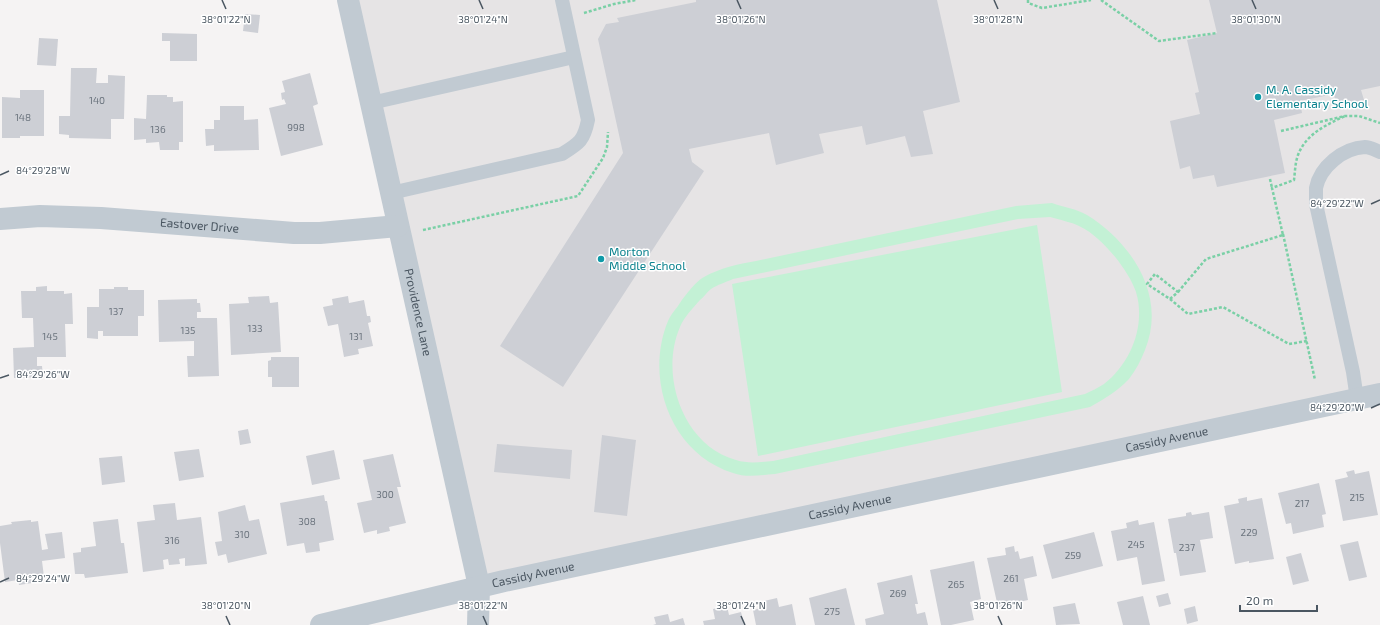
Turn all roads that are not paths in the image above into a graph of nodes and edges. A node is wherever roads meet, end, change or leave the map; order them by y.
1 (562, 0) edge
2 (351, 1) edge
3 (574, 57) junction
4 (371, 103) junction
5 (1380, 152) edge
6 (391, 193) junction
7 (0, 219) edge
8 (398, 226) junction
9 (1380, 394) edge
10 (1356, 398) junction
11 (479, 586) junction
12 (321, 625) edge
13 (478, 625) edge

1 - 3 lane
2 - 4 street, Providence Lane
3 - 4 lane
3 - 6 lane
4 - 6 street, Providence Lane
5 - 10 lane
6 - 8 street, Providence Lane
7 - 8 street, Eastover Drive
8 - 11 street, Providence Lane
9 - 10 street, Cassidy Avenue
10 - 11 street, Cassidy Avenue
11 - 12 street, Cassidy Avenue
11 - 13 street, Providence Lane

